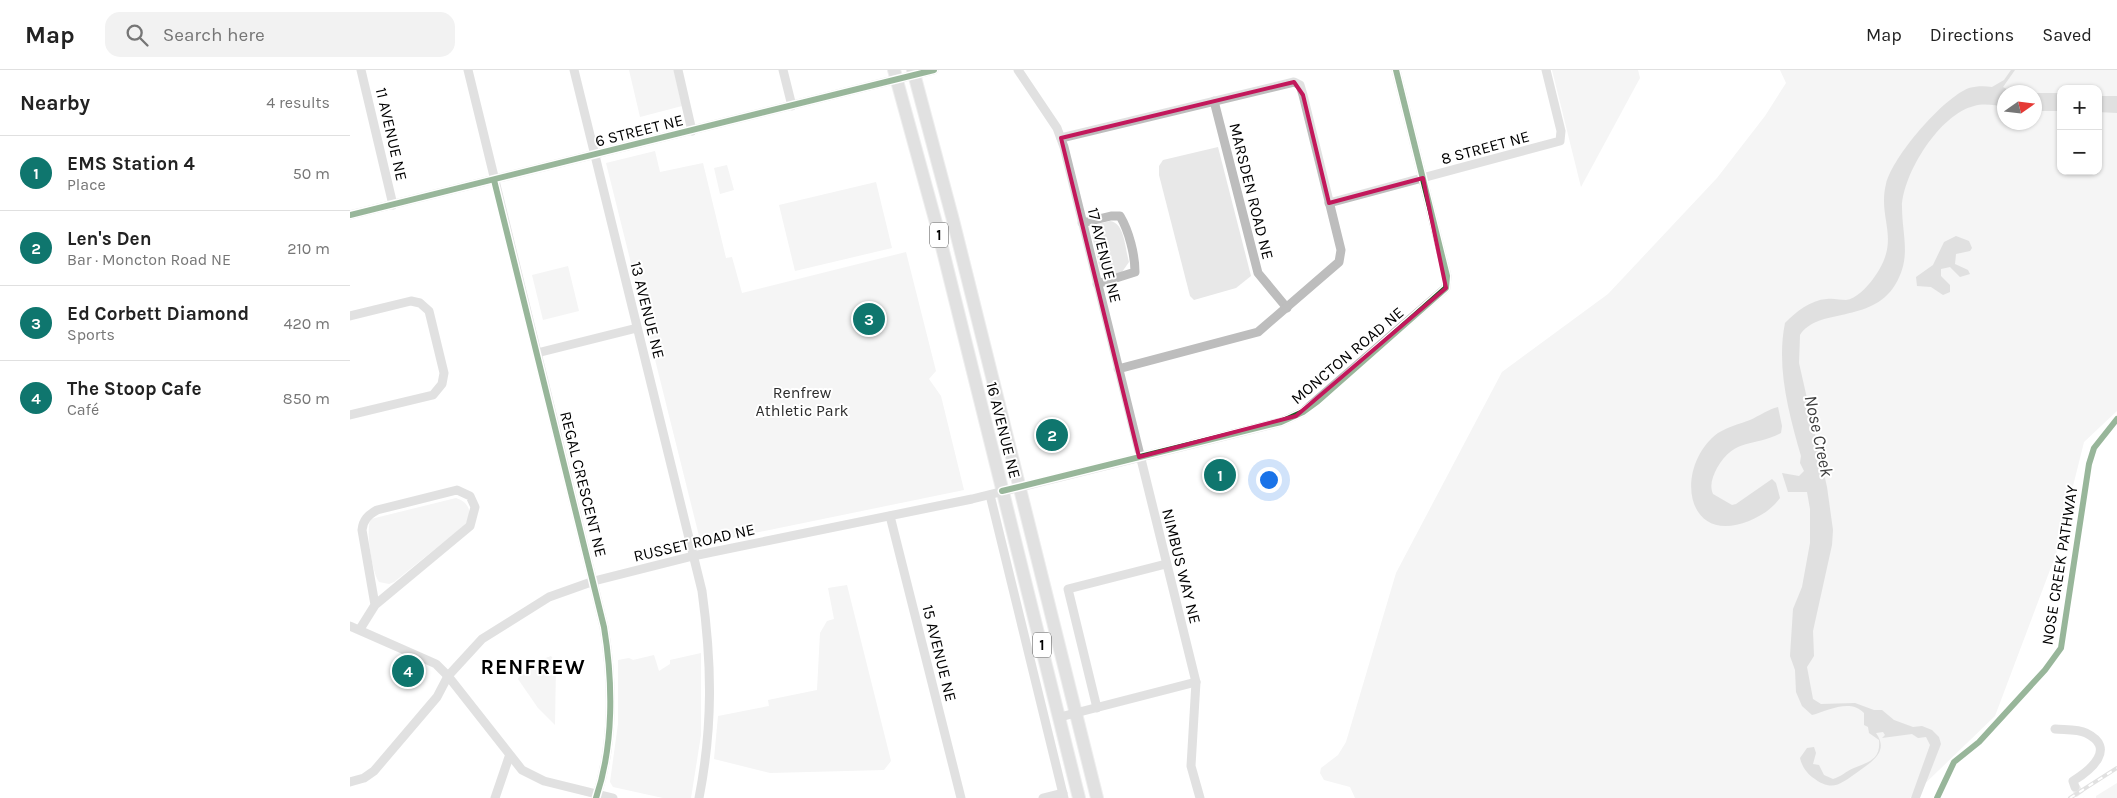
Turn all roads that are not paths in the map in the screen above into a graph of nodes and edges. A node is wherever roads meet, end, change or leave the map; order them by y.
1 (361, 70) edge
2 (468, 70) edge
3 (574, 70) edge
4 (678, 70) edge
5 (784, 70) edge
6 (934, 70) edge
7 (1018, 70) edge
8 (1396, 70) edge
9 (1546, 70) edge
10 (913, 73) edge
11 (895, 75) edge
12 (1214, 101) junction
13 (792, 106) junction
14 (692, 131) junction
15 (1061, 138) junction
16 (594, 154) junction
17 (1422, 178) junction
18 (494, 180) junction
19 (1329, 202) junction
20 (393, 205) junction
21 (350, 215) edge
22 (1082, 222) junction
23 (1097, 284) junction
24 (1287, 308) junction
25 (350, 316) edge
26 (637, 328) junction
27 (537, 353) junction
28 (1118, 369) junction
29 (350, 416) edge
30 (1139, 457) junction
31 (1020, 487) junction
32 (1002, 491) junction
33 (990, 495) junction
34 (890, 516) junction
35 (693, 556) junction
36 (1166, 564) junction
37 (594, 581) junction
38 (375, 605) junction
39 (350, 626) edge
40 (360, 629) junction
41 (448, 676) junction
42 (1196, 682) junction
43 (1097, 708) junction
44 (1077, 713) junction
45 (1060, 717) junction
46 (2055, 729) dead end
47 (510, 757) junction
48 (350, 782) edge
49 (2075, 787) dead end
50 (597, 796) edge
51 (1063, 796) edge
52 (495, 798) edge
53 (613, 798) edge
54 (700, 798) edge
55 (961, 798) edge
56 (1042, 798) edge
57 (1079, 798) edge
58 (1097, 798) edge
59 (1200, 798) edge

1 - 20 street, 11 AVENUE NE
2 - 18 street, REGAL CRESCENT NE
3 - 16 street, 13 AVENUE NE
4 - 14 street
5 - 13 street
6 - 10 street, 6 STREET NE
7 - 15 street, 17 AVENUE NE
8 - 17 street, MONCTON ROAD NE
9 - 17 street, 8 STREET NE
10 - 11 street, 6 STREET NE
10 - 31 highway, 16 AVENUE NE / 1
11 - 13 street, 6 STREET NE
11 - 32 highway, 16 AVENUE NE / 1
12 - 15 street
12 - 19 street
12 - 24 street, MARSDEN ROAD NE
13 - 14 street, 6 STREET NE
14 - 16 street, 6 STREET NE
15 - 22 street, 17 AVENUE NE
16 - 18 street, 6 STREET NE
16 - 26 street, 13 AVENUE NE
17 - 19 street, 8 STREET NE
17 - 30 street, MONCTON ROAD NE
18 - 20 street, 6 STREET NE
18 - 27 street, REGAL CRESCENT NE
19 - 24 street
20 - 21 street, 6 STREET NE
22 - 23 street, 17 AVENUE NE
22 - 23 street
23 - 28 street, 17 AVENUE NE
24 - 28 street
25 - 29 street
26 - 27 street
26 - 35 street, 13 AVENUE NE
27 - 37 street, REGAL CRESCENT NE
28 - 30 street, 17 AVENUE NE
30 - 31 street, MONCTON ROAD NE
30 - 36 street, NIMBUS WAY NE
31 - 32 street, MONCTON ROAD NE
31 - 44 highway, 16 AVENUE NE / 1
32 - 33 street, RUSSET ROAD NE
32 - 45 highway, 16 AVENUE NE / 1
33 - 34 street, RUSSET ROAD NE
33 - 51 street
34 - 35 street, RUSSET ROAD NE
34 - 55 street, 15 AVENUE NE
35 - 37 street, RUSSET ROAD NE
35 - 54 street, 13 AVENUE NE
36 - 42 street, NIMBUS WAY NE
36 - 43 street
37 - 41 street, RUSSET ROAD NE
37 - 50 street, REGAL CRESCENT NE
38 - 38 street
38 - 40 street
39 - 40 street
40 - 41 street
41 - 47 street
41 - 48 street, RUSSET ROAD NE
42 - 43 street
42 - 59 street, NIMBUS WAY NE
43 - 44 street
44 - 45 street
44 - 58 highway, 16 AVENUE NE / 1
45 - 57 highway, 16 AVENUE NE / 1
46 - 49 street
47 - 50 street
47 - 52 street
50 - 53 street
51 - 56 street

